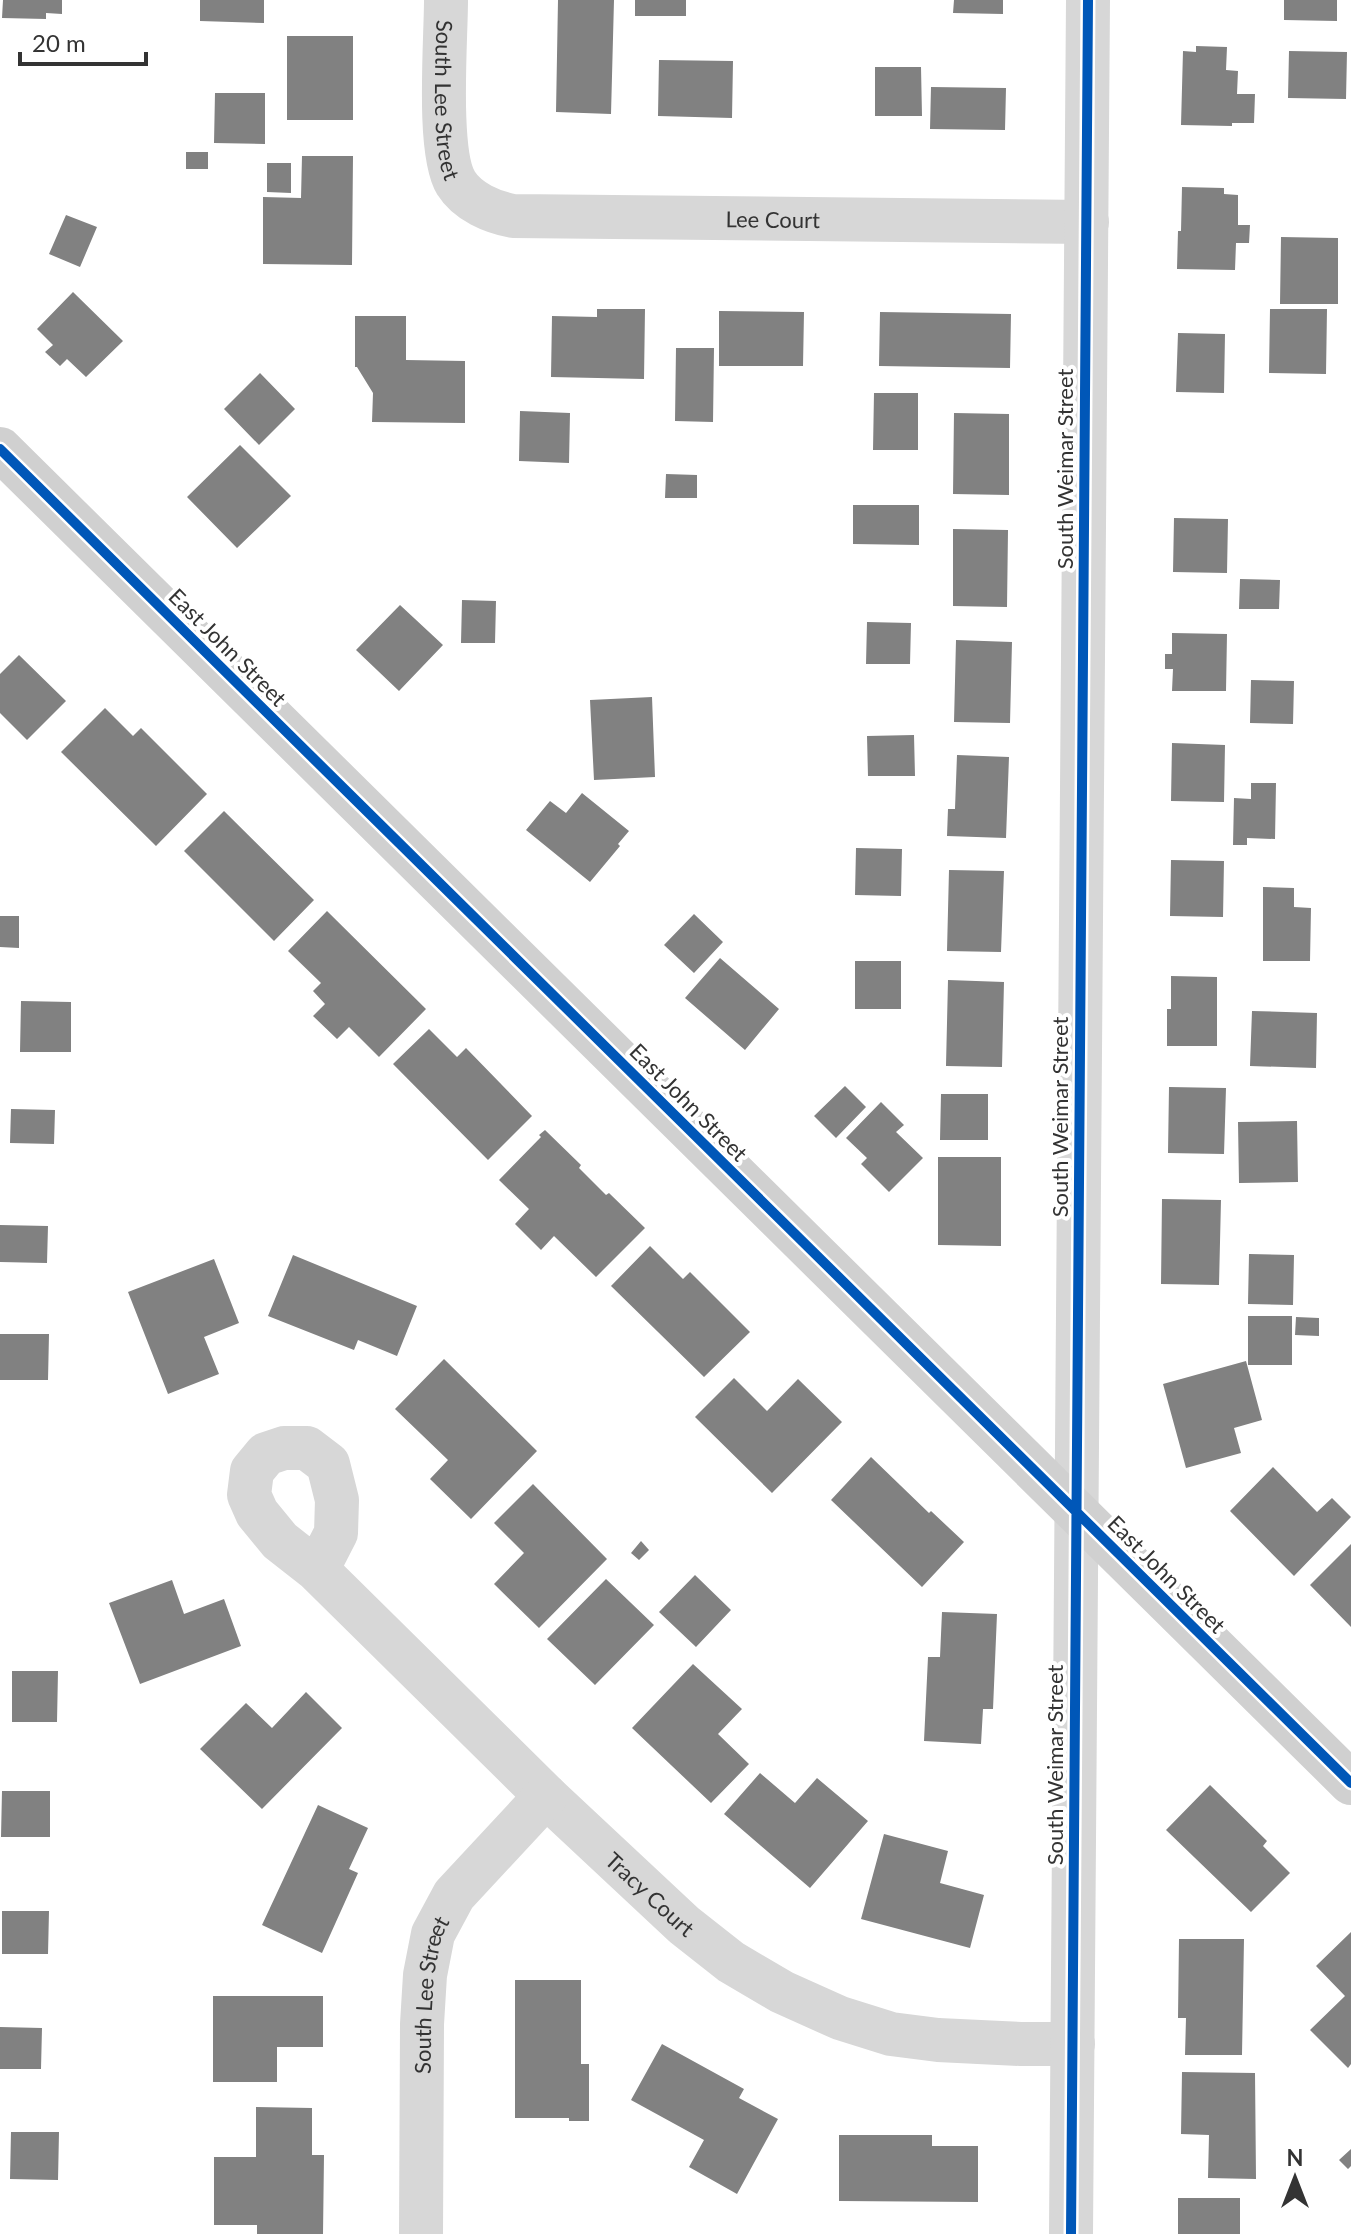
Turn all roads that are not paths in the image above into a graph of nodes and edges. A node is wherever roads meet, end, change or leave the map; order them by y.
1 (446, 0) edge
2 (1088, 0) edge
3 (466, 194) joint
4 (1087, 222) junction
5 (0, 449) edge
6 (1076, 1513) junction
7 (317, 1570) dead end
8 (1351, 1783) edge
9 (546, 1796) junction
10 (1073, 2044) junction
11 (421, 2234) edge
12 (1071, 2234) edge

1 - 3 street, South Lee Street
2 - 4 street, South Weimar Street
3 - 4 street, Lee Court
4 - 6 street, South Weimar Street
5 - 6 street, East John Street
6 - 8 street, East John Street
6 - 10 street, South Weimar Street
7 - 9 street, Tracy Court
9 - 10 street, Tracy Court
9 - 11 street, South Lee Street
10 - 12 street, South Weimar Street

